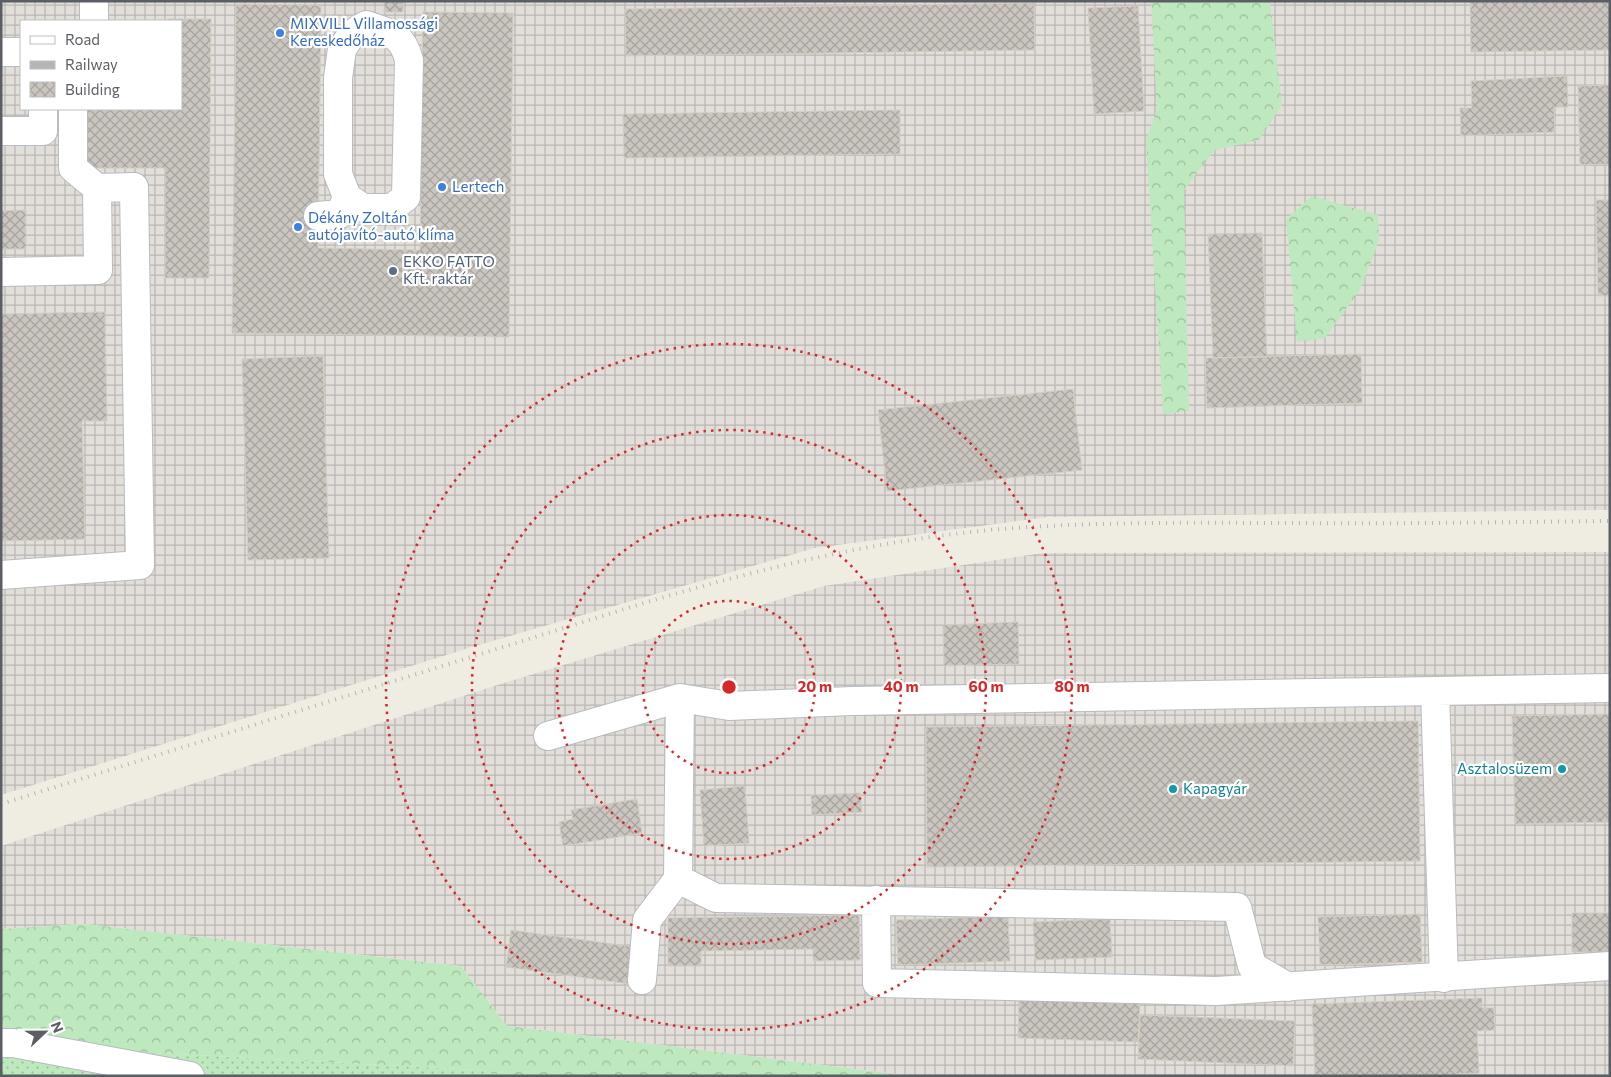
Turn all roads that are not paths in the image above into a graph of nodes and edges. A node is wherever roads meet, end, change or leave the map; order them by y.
1 (94, 1) edge
2 (365, 13) edge
3 (94, 20) edge
4 (1, 52) edge
5 (20, 52) edge
6 (43, 110) edge
7 (73, 110) edge
8 (1, 131) edge
9 (97, 188) junction
10 (347, 197) junction
11 (318, 216) dead end
12 (1, 272) edge
13 (1, 575) edge
14 (1610, 688) edge
15 (1435, 691) junction
16 (680, 698) junction
17 (548, 736) dead end
18 (678, 879) junction
19 (876, 900) junction
20 (1610, 966) edge
21 (1444, 978) junction
22 (642, 980) dead end
23 (1288, 987) junction
24 (1, 1043) edge
25 (190, 1076) edge

1 - 3 lane
2 - 10 lane
2 - 10 lane
4 - 5 lane
6 - 8 lane
7 - 9 lane
9 - 12 lane
9 - 13 lane
10 - 11 lane
14 - 15 lane
15 - 16 lane
15 - 21 lane
16 - 17 lane
16 - 18 lane
18 - 19 lane
18 - 22 lane
19 - 23 lane
19 - 23 lane
20 - 21 lane
21 - 23 lane
24 - 25 lane

